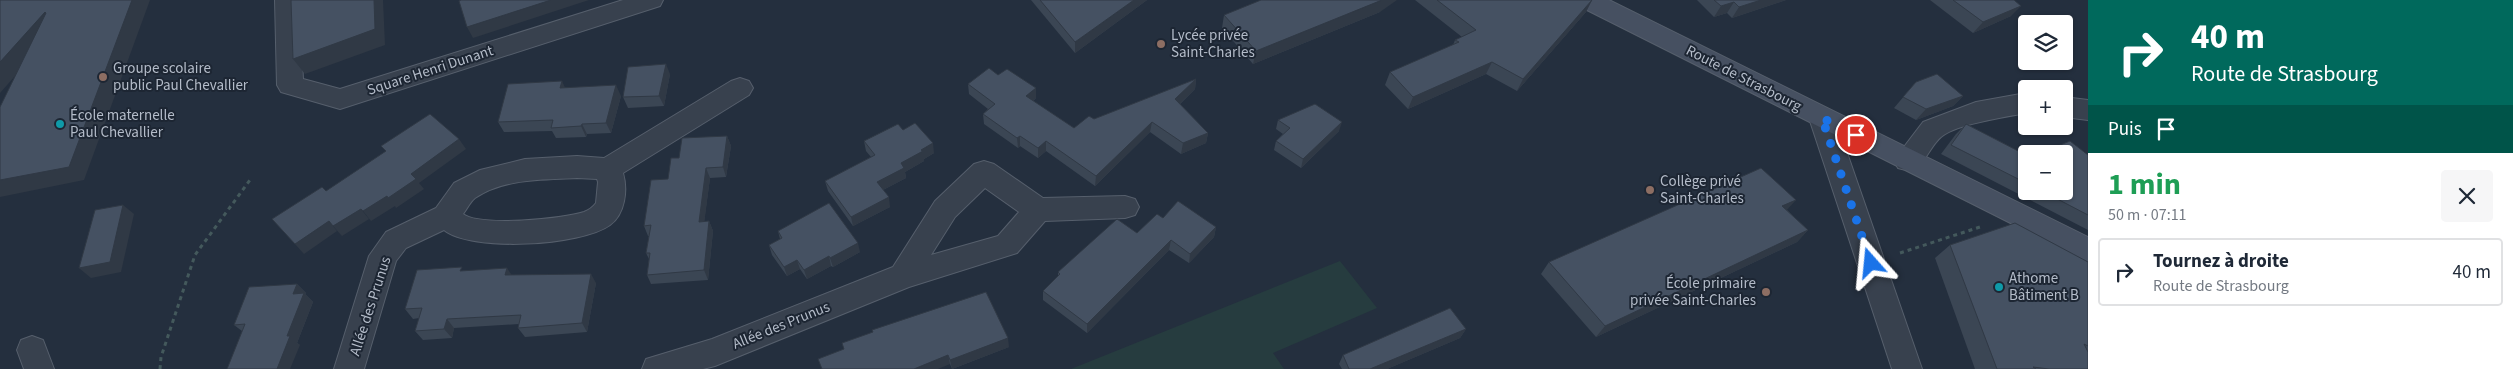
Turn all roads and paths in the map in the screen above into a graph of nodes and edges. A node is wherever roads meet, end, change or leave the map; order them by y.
1 (287, 0) edge
2 (651, 0) edge
3 (1588, 0) edge
4 (740, 88) dead end
5 (2018, 104) edge
6 (2073, 109) edge
7 (2088, 110) edge
8 (1822, 118) junction
9 (1908, 160) junction
10 (608, 169) junction
11 (250, 180) dead end
12 (1125, 208) dead end
13 (1038, 210) junction
14 (2018, 215) junction
15 (446, 216) junction
16 (2088, 250) edge
17 (1871, 263) junction
18 (903, 276) junction
19 (160, 369) edge
20 (349, 369) edge
21 (657, 369) edge
22 (1907, 369) edge

1 - 2 street, Square Henri Dunant
3 - 8 main road, Route de Strasbourg
4 - 10 street
5 - 9 street
6 - 7 street
8 - 9 main road, Route de Strasbourg
8 - 17 street
9 - 14 main road, Route de Strasbourg
10 - 15 street, Allée des Prunus
10 - 15 street
11 - 19 path
12 - 13 street
13 - 18 street, Allée des Prunus
13 - 18 street
14 - 16 main road, Route de Strasbourg
14 - 17 path
15 - 20 street, Allée des Prunus
17 - 22 street
18 - 21 street, Allée des Prunus

